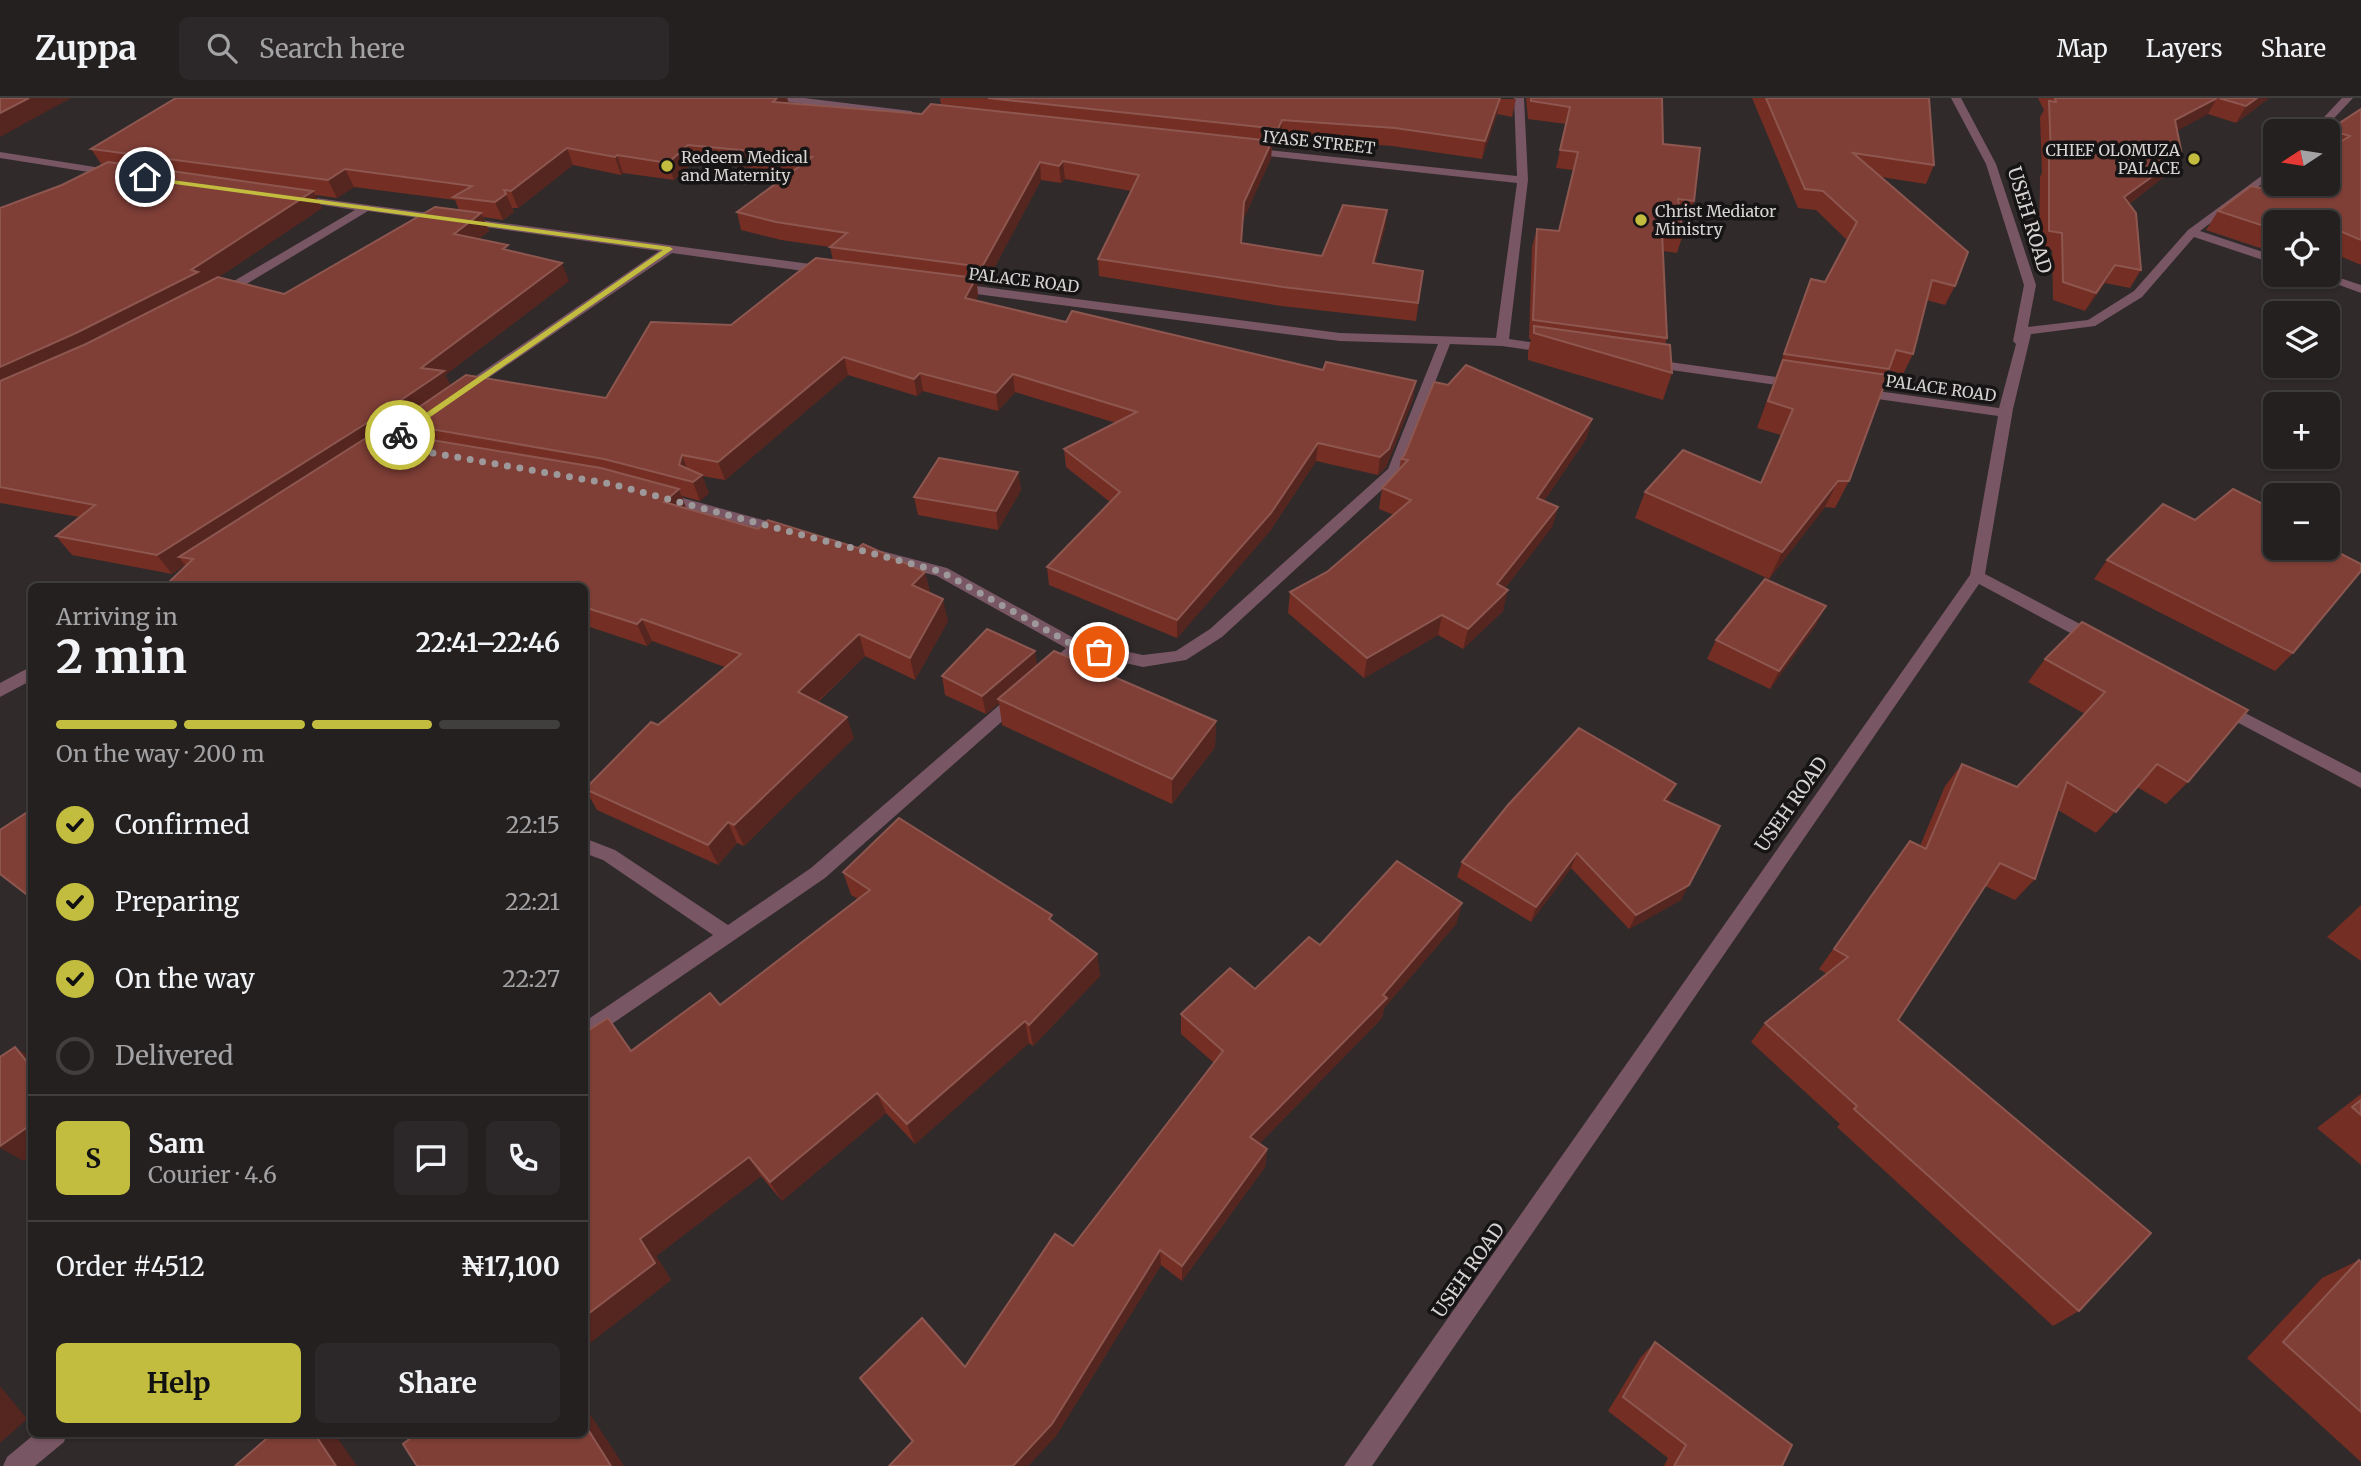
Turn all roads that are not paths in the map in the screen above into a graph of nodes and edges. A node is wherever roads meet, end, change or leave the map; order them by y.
1 (779, 98) edge
2 (1519, 98) edge
3 (1956, 98) edge
4 (2348, 98) edge
5 (930, 117) edge
6 (2328, 119) edge
7 (1233, 149) edge
8 (0, 155) edge
9 (117, 174) junction
10 (131, 176) edge
11 (2263, 178) edge
12 (1523, 180) junction
13 (93, 186) edge
14 (283, 196) edge
15 (366, 208) junction
16 (2192, 232) junction
17 (670, 249) junction
18 (2263, 256) edge
19 (834, 271) edge
20 (2340, 282) edge
21 (942, 285) edge
22 (2361, 289) edge
23 (206, 302) edge
24 (1445, 342) junction
25 (1502, 342) junction
26 (1570, 352) edge
27 (1638, 361) edge
28 (1814, 386) edge
29 (1842, 390) edge
30 (454, 398) edge
31 (2005, 413) junction
32 (651, 495) edge
33 (810, 537) edge
34 (862, 551) edge
35 (1977, 576) junction
36 (1077, 647) junction
37 (2109, 647) edge
38 (28, 676) edge
39 (0, 691) edge
40 (2205, 698) edge
41 (2361, 781) edge
42 (588, 847) edge
43 (728, 935) junction
44 (588, 1031) edge
45 (50, 1437) edge
46 (16, 1466) edge
47 (1357, 1466) edge

1 - 5 street
2 - 12 street
3 - 31 street, USEH ROAD
4 - 6 street
7 - 12 street, IYASE STREET
8 - 9 street
9 - 10 street
9 - 13 street
11 - 16 street
12 - 25 street
14 - 15 street
15 - 17 street
15 - 23 street
16 - 18 street
16 - 31 street
17 - 19 street
17 - 30 street
20 - 22 street
21 - 24 street, PALACE ROAD
24 - 25 street, PALACE ROAD
24 - 36 street
25 - 26 street, PALACE ROAD
27 - 28 street
29 - 31 street, PALACE ROAD
31 - 35 street, USEH ROAD
32 - 33 street
34 - 36 street
35 - 37 street
35 - 47 street, USEH ROAD
36 - 43 street
38 - 39 street
40 - 41 street
42 - 43 street
43 - 44 street
45 - 46 street

